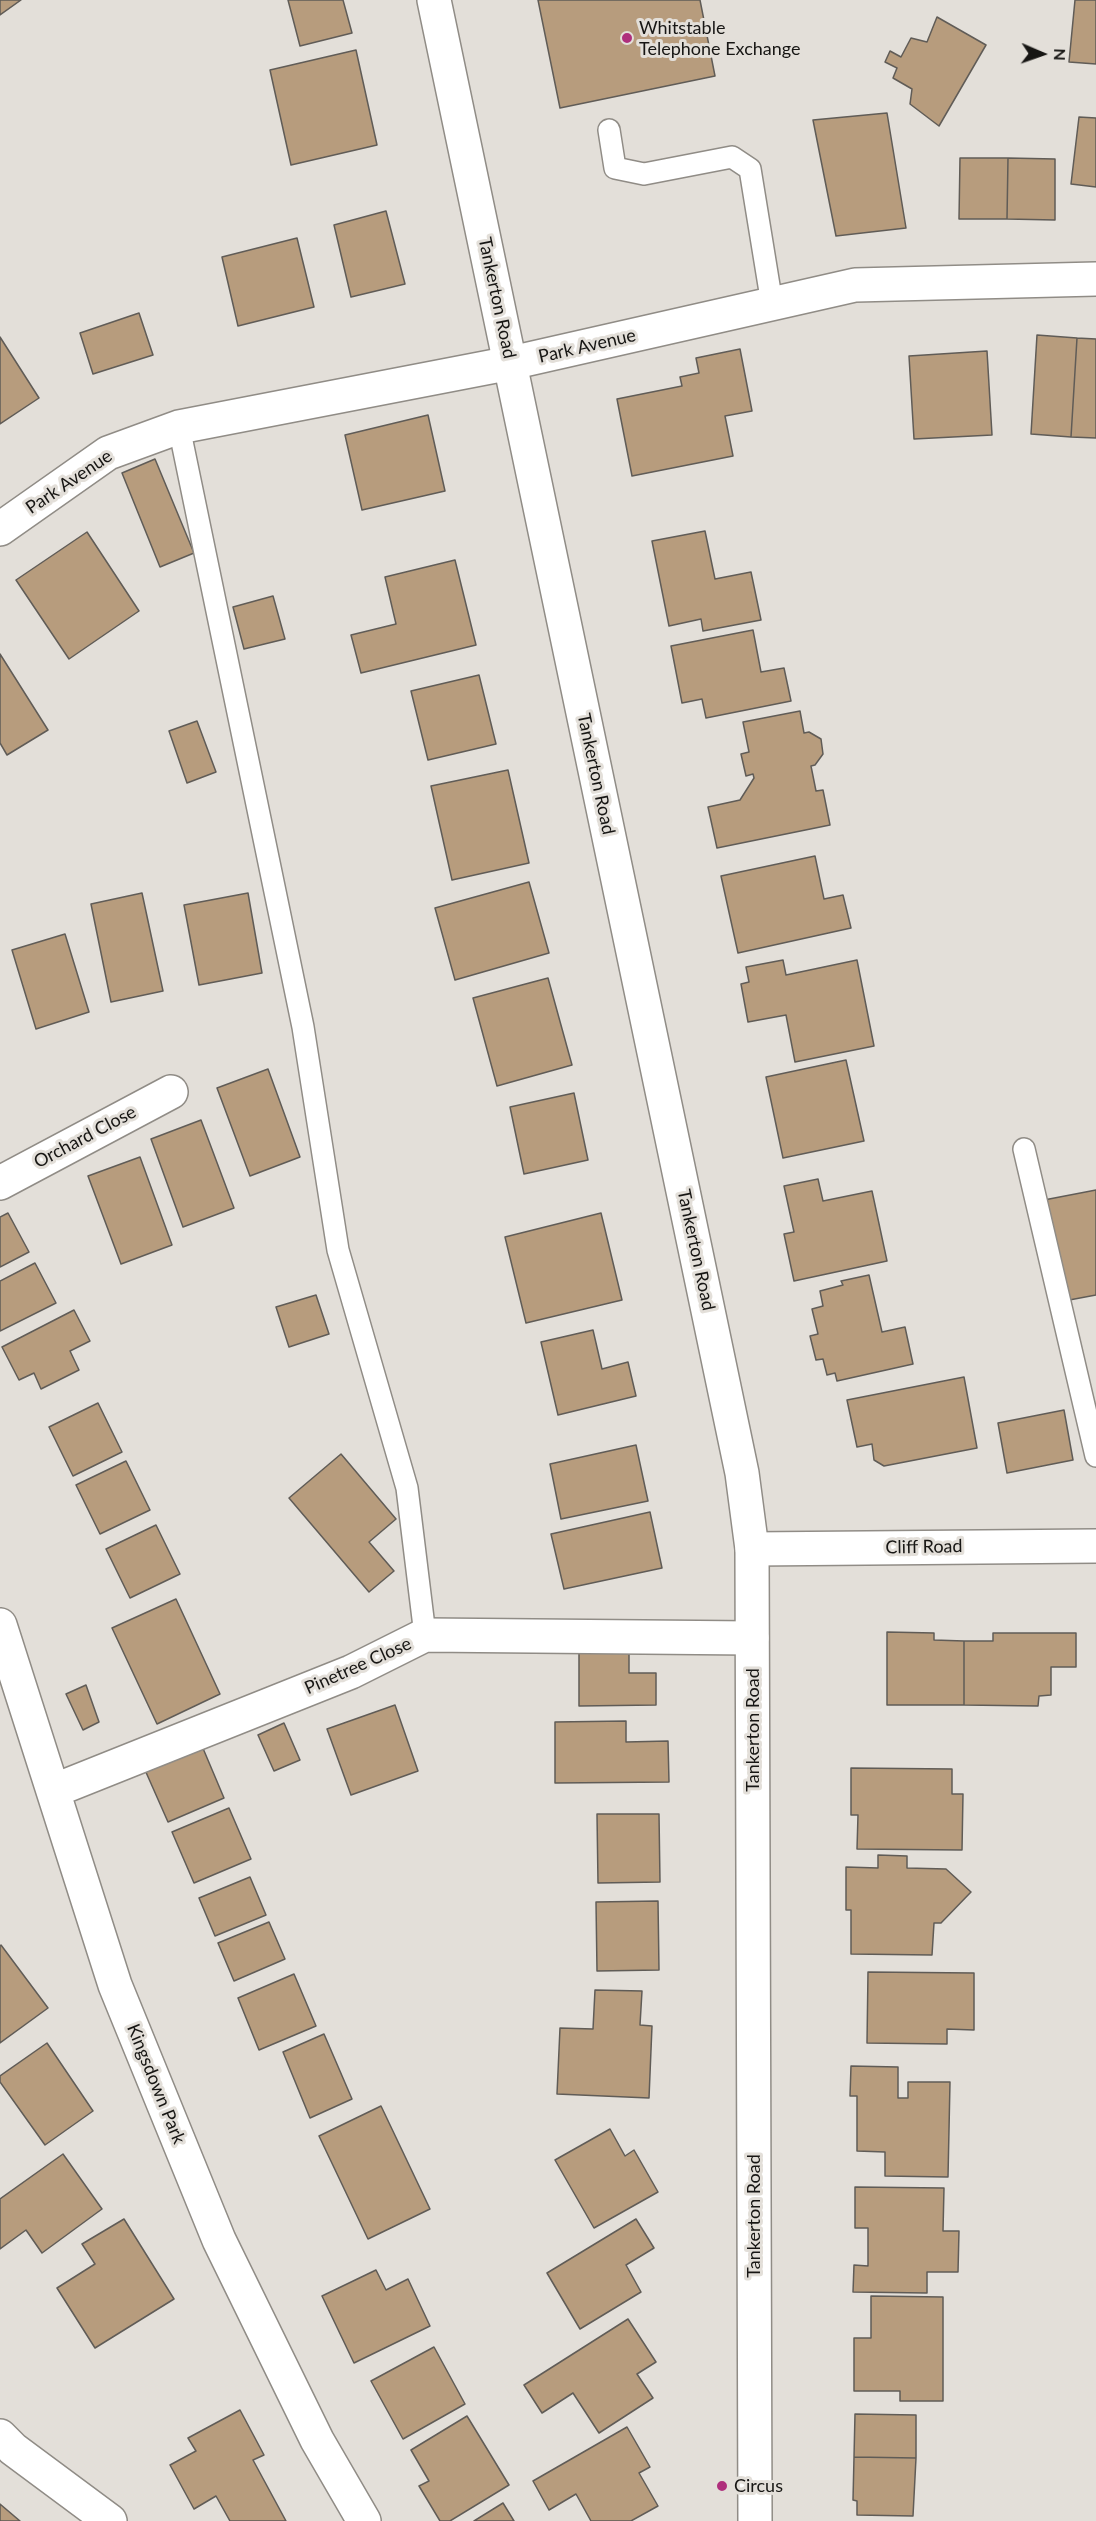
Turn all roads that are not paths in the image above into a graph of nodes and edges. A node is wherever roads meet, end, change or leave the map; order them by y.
1 (434, 0) edge
2 (609, 130) dead end
3 (1096, 279) edge
4 (772, 304) junction
5 (511, 363) junction
6 (179, 427) junction
7 (0, 529) edge
8 (171, 1092) dead end
9 (1024, 1149) dead end
10 (0, 1183) edge
11 (1096, 1456) edge
12 (1096, 1546) edge
13 (752, 1549) junction
14 (0, 1624) edge
15 (425, 1635) junction
16 (752, 1638) junction
17 (53, 1791) junction
18 (0, 2436) edge
19 (110, 2521) edge
20 (364, 2521) edge
21 (755, 2521) edge

1 - 5 street, Tankerton Road
2 - 4 lane
3 - 4 street, Park Avenue
4 - 5 street, Park Avenue
5 - 6 street, Park Avenue
5 - 13 street, Tankerton Road
6 - 7 street, Park Avenue
6 - 15 lane
8 - 10 street, Orchard Close
9 - 11 lane
12 - 13 street, Cliff Road
13 - 16 street, Tankerton Road
14 - 17 street, Kingsdown Park
15 - 16 street, Pinetree Close
15 - 17 street, Pinetree Close
16 - 21 street, Tankerton Road
17 - 20 street, Kingsdown Park
18 - 19 street

